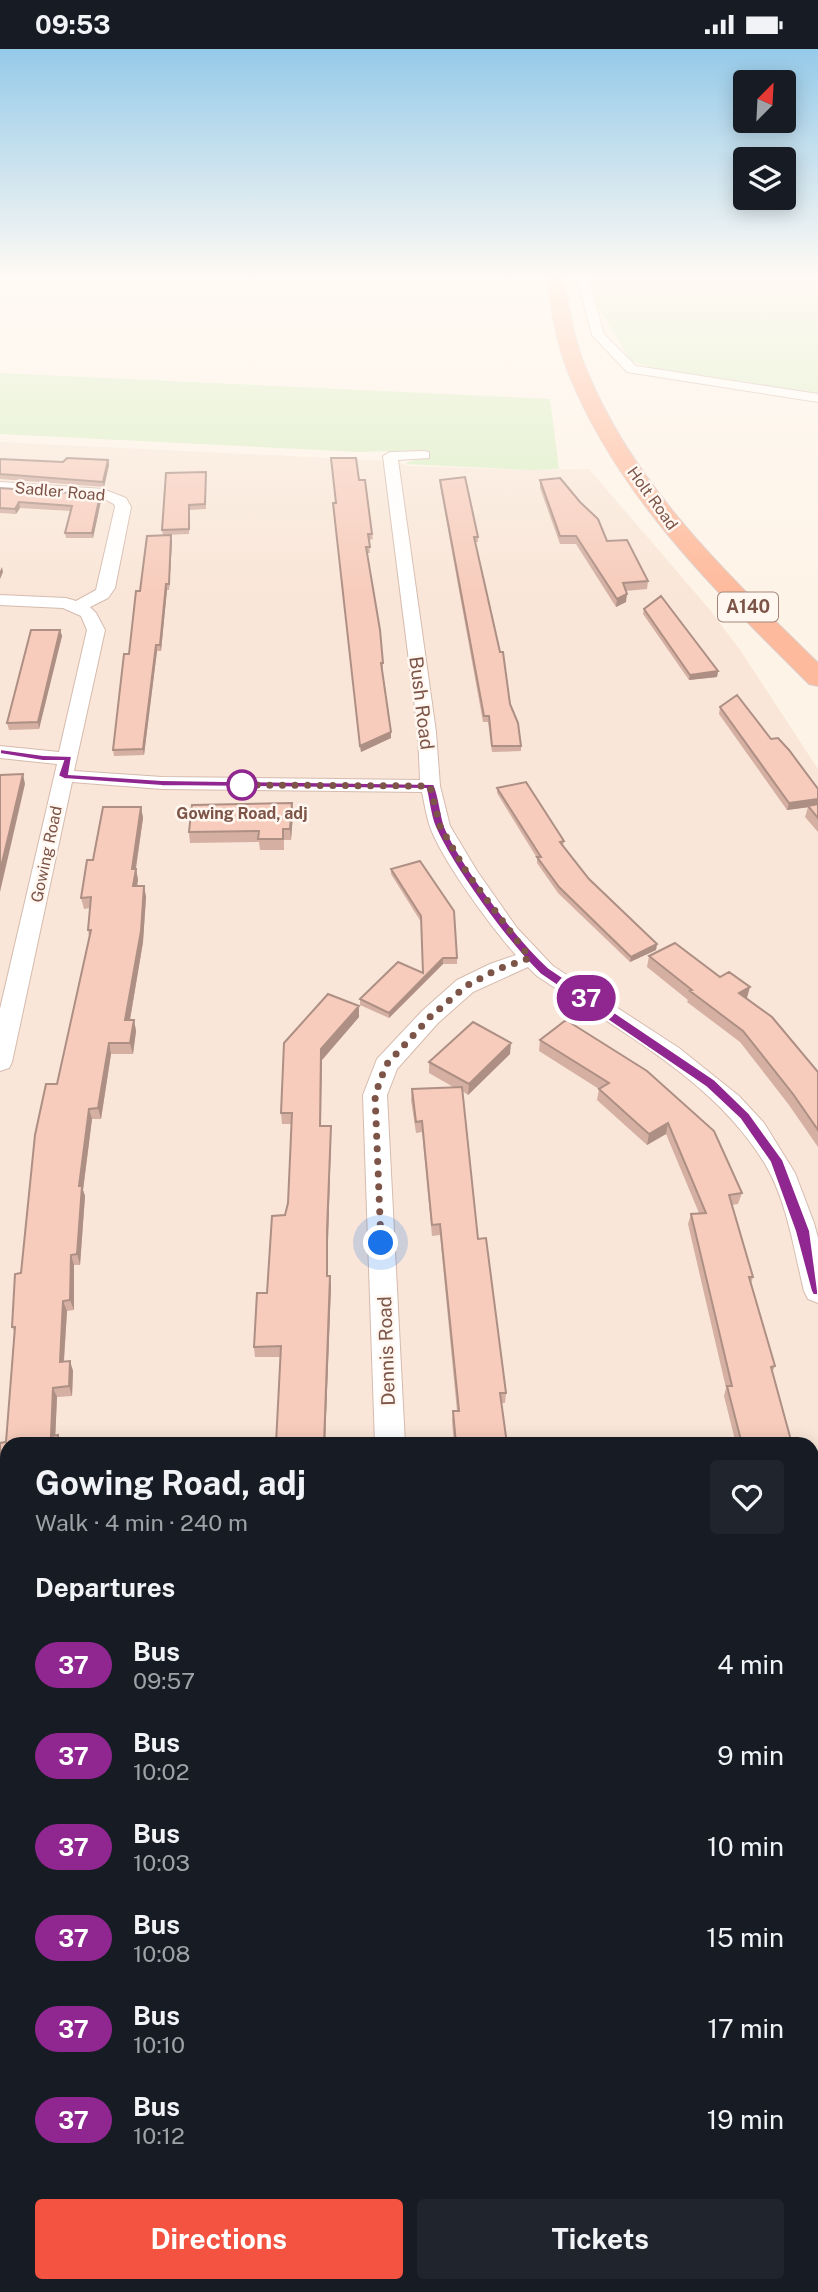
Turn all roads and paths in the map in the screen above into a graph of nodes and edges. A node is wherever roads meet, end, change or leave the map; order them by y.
1 (583, 383) edge
2 (720, 383) edge
3 (818, 398) edge
4 (424, 455) dead end
5 (0, 486) edge
6 (0, 600) edge
7 (78, 607) junction
8 (818, 678) edge
9 (0, 752) edge
10 (66, 767) junction
11 (430, 786) junction
12 (530, 958) junction
13 (8, 987) edge
14 (0, 1062) edge
15 (818, 1291) edge
16 (390, 1437) edge

1 - 8 highway, Holt Road / A140
2 - 3 street
4 - 11 street, Bush Road
5 - 7 street, Sadler Road
6 - 7 street
7 - 10 street, Gowing Road
9 - 10 street
10 - 11 street
10 - 13 street, Gowing Road
11 - 12 street, Bush Road
12 - 15 street, Bush Road
12 - 16 street, Dennis Road
13 - 14 street, Gowing Road

